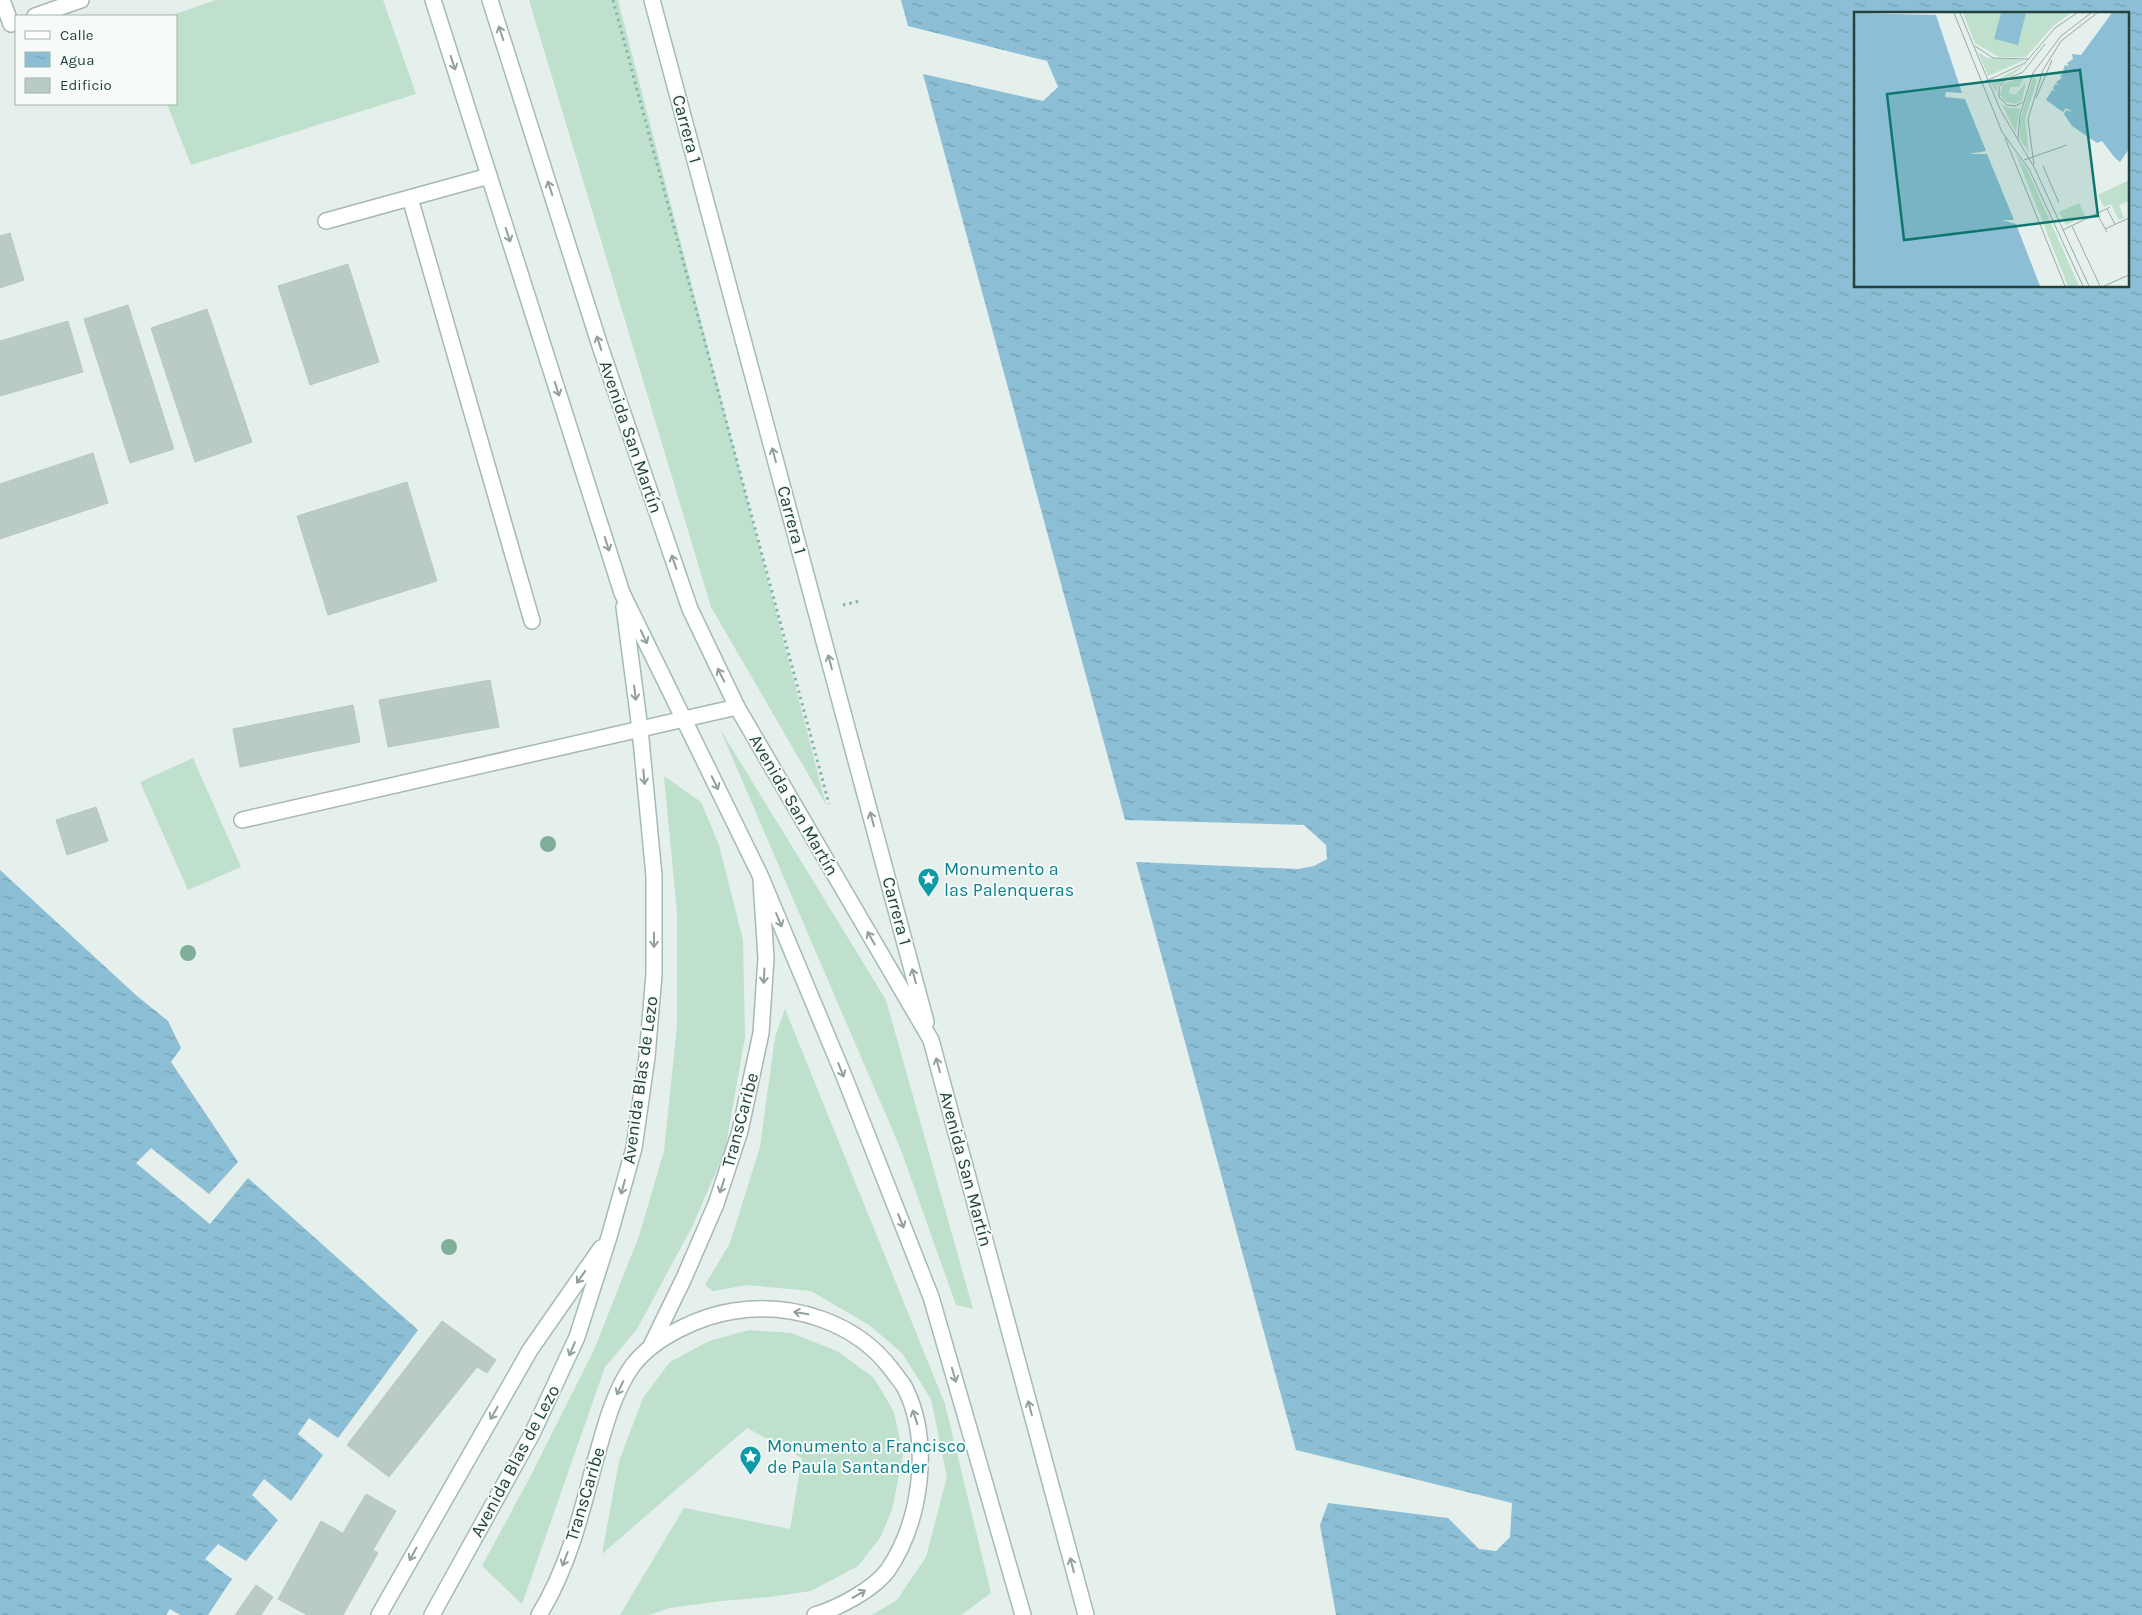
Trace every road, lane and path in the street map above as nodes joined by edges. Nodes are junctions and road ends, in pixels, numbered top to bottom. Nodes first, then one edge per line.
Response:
1 (2, 0) edge
2 (81, 0) edge
3 (433, 0) edge
4 (490, 0) edge
5 (613, 0) edge
6 (652, 0) edge
7 (38, 15) edge
8 (9, 25) edge
9 (489, 176) junction
10 (410, 198) junction
11 (326, 221) dead end
12 (622, 593) junction
13 (532, 622) dead end
14 (737, 707) junction
15 (684, 719) junction
16 (640, 729) junction
17 (830, 806) dead end
18 (242, 820) dead end
19 (760, 875) junction
20 (931, 1040) junction
21 (609, 1237) junction
22 (649, 1349) junction
23 (1082, 1614) edge
24 (378, 1615) edge
25 (432, 1615) edge
26 (539, 1615) edge
27 (815, 1615) edge
28 (1023, 1615) edge

1 - 8 main road
2 - 7 main road
3 -> 9 main road
14 -> 4 main road, Avenida San Martín
5 - 17 path
20 -> 6 main road, Carrera 1
9 - 10 main road
9 -> 12 main road
10 - 11 main road
10 - 13 main road
12 -> 15 main road
12 -> 16 main road, Avenida Blas de Lezo
14 - 15 main road
20 -> 14 main road, Avenida San Martín
15 - 16 main road
15 -> 19 main road
16 - 18 main road
16 -> 21 main road, Avenida Blas de Lezo
19 -> 22 main road, TransCaribe
19 -> 28 main road
23 -> 20 main road, Avenida San Martín
21 -> 24 main road
21 -> 25 main road, Avenida Blas de Lezo
22 -> 26 main road, TransCaribe
27 -> 22 main road, TransCaribe

